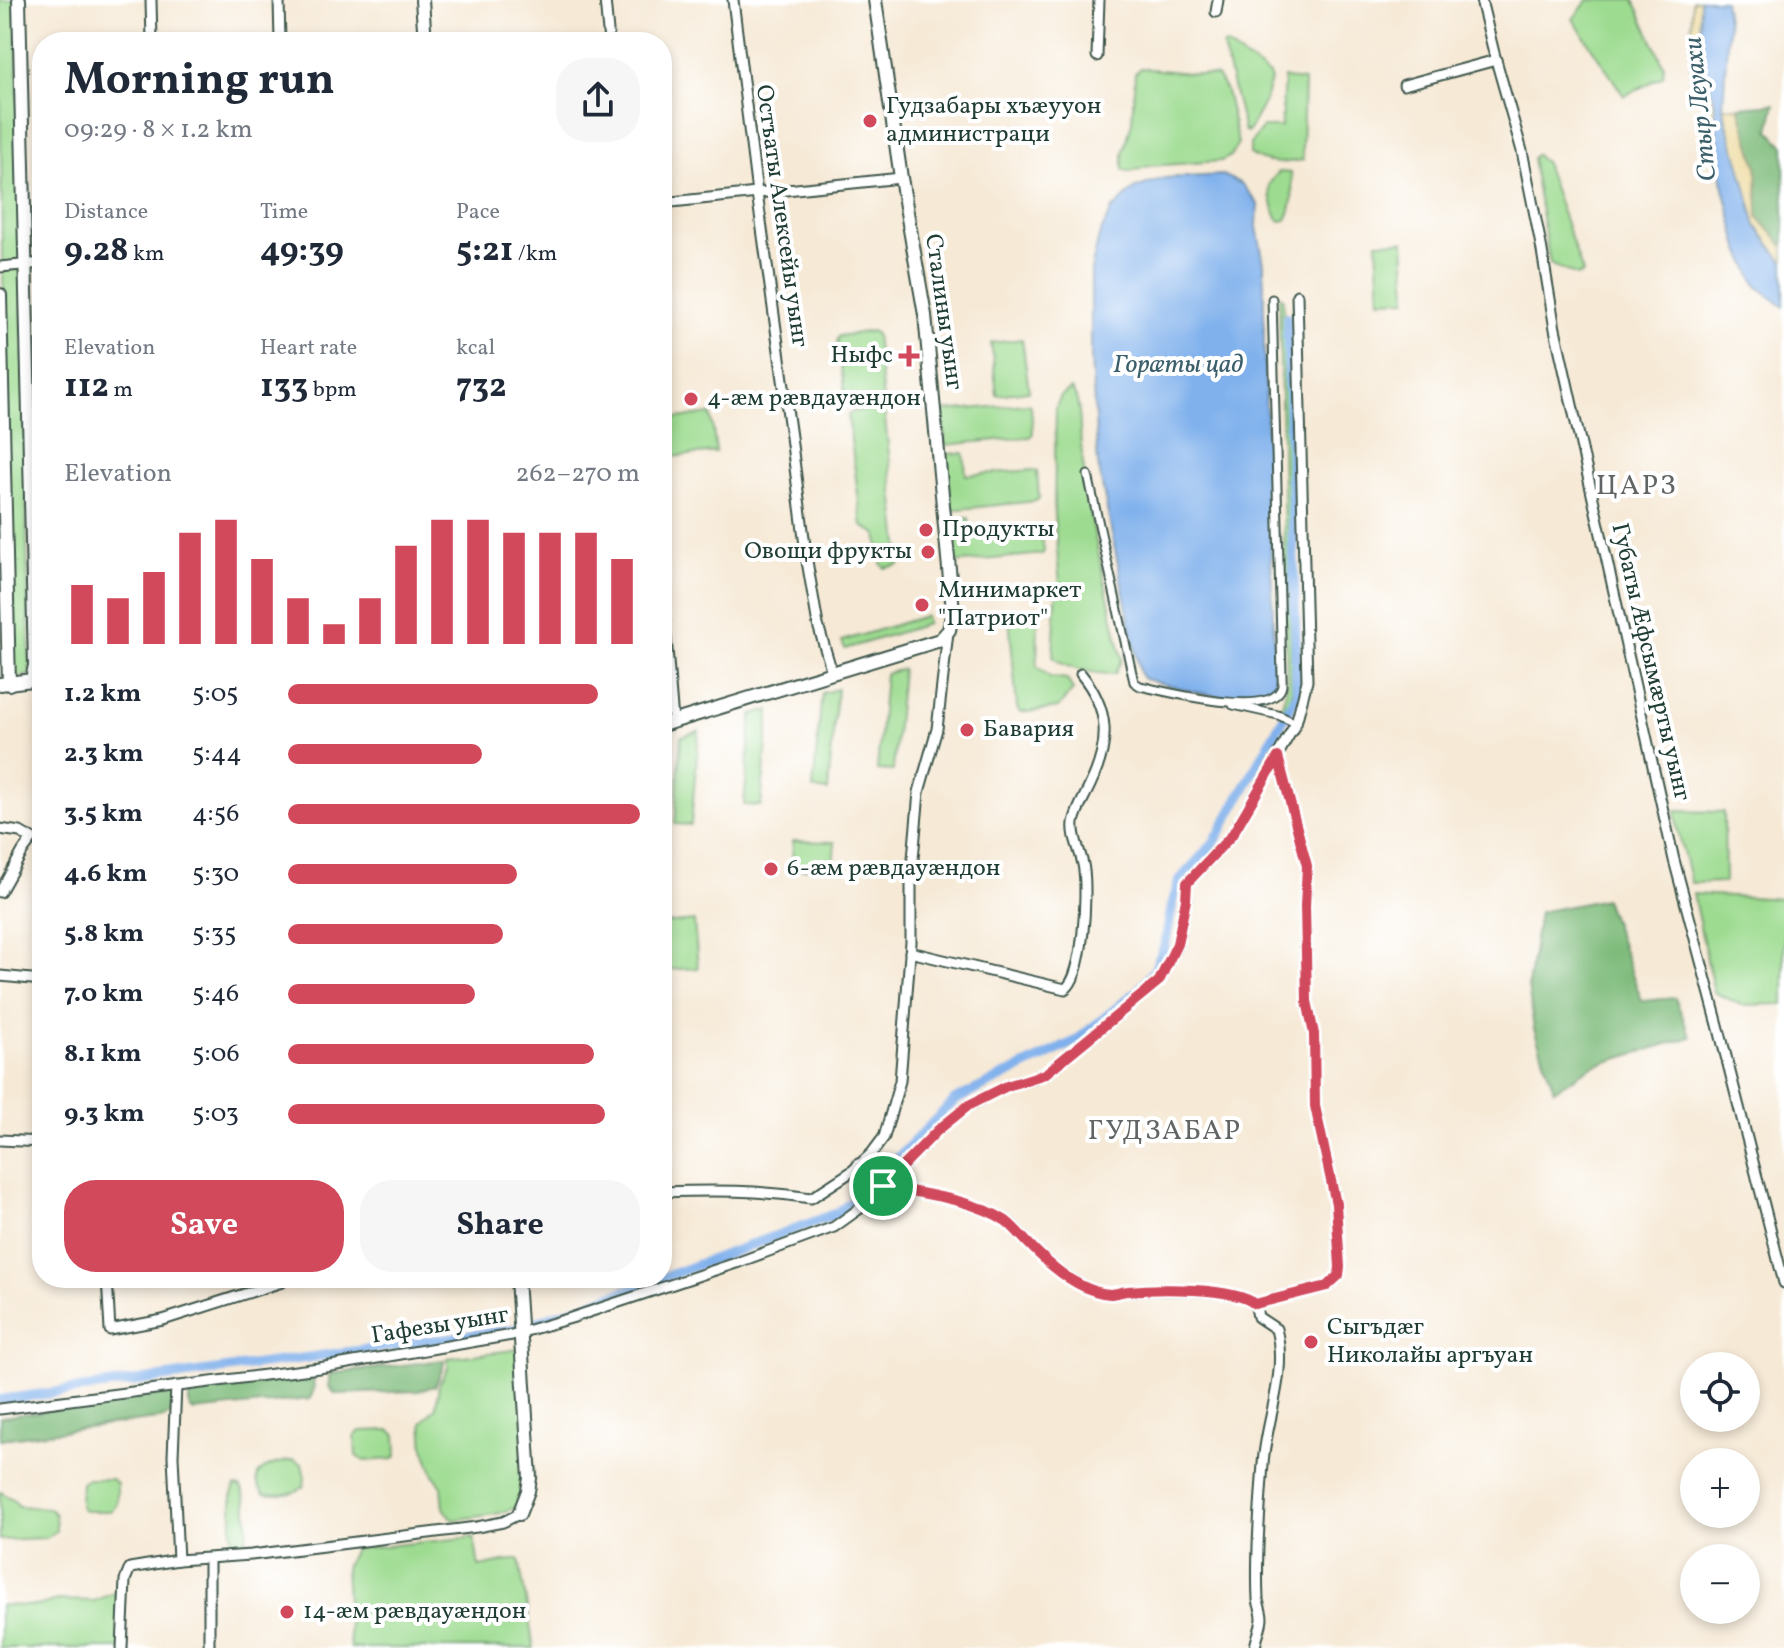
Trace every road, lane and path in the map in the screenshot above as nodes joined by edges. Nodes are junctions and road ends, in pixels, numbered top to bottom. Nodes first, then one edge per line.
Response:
1 (19, 0) edge
2 (151, 0) edge
3 (279, 0) edge
4 (422, 0) edge
5 (605, 0) edge
6 (733, 0) edge
7 (875, 0) edge
8 (1099, 0) edge
9 (1218, 0) edge
10 (1481, 0) edge
11 (1216, 12) dead end
12 (152, 32) edge
13 (280, 32) edge
14 (424, 32) edge
15 (608, 32) edge
16 (1097, 56) dead end
17 (1496, 60) junction
18 (1404, 85) dead end
19 (901, 178) junction
20 (757, 193) junction
21 (672, 202) edge
22 (32, 264) edge
23 (26, 265) junction
24 (0, 267) edge
25 (0, 295) edge
26 (1297, 295) dead end
27 (1272, 299) dead end
28 (1088, 475) dead end
29 (32, 532) edge
30 (949, 630) junction
31 (832, 672) junction
32 (1081, 674) dead end
33 (32, 680) edge
34 (4, 684) edge
35 (1222, 703) junction
36 (672, 721) edge
37 (1296, 723) junction
38 (1278, 757) junction
39 (0, 829) edge
40 (0, 892) edge
41 (910, 952) junction
42 (0, 976) edge
43 (32, 979) edge
44 (0, 1140) edge
45 (32, 1142) edge
46 (861, 1167) junction
47 (881, 1185) junction
48 (672, 1192) edge
49 (1784, 1283) edge
50 (672, 1284) edge
51 (108, 1288) edge
52 (263, 1288) edge
53 (518, 1288) edge
54 (661, 1288) edge
55 (1255, 1304) junction
56 (521, 1332) junction
57 (176, 1386) junction
58 (0, 1409) edge
59 (519, 1514) joint
60 (209, 1559) junction
61 (178, 1560) junction
62 (122, 1648) edge
63 (209, 1648) edge
64 (1255, 1648) edge

1 - 23 street
2 - 12 street
3 - 13 street
4 - 14 street
5 - 15 street
6 - 20 street, Остъаты Алексейы уынг
7 - 19 street, Сталины уынг
8 - 16 street
9 - 11 street
10 - 17 street, Губаты Æфсымæрты уынг
17 - 18 street
17 - 49 street, Губаты Æфсымæрты уынг
19 - 20 street
19 - 30 street, Сталины уынг
20 - 21 street
20 - 31 street, Остъаты Алексейы уынг
22 - 23 street
23 - 24 street
23 - 29 street
25 - 34 street
26 - 37 street
27 - 35 street
28 - 35 street
30 - 31 street
30 - 41 street
31 - 36 street
32 - 41 street
33 - 34 street
35 - 37 street
37 - 38 street
38 - 47 street
38 - 55 street
39 - 40 street
41 - 46 street
42 - 43 street
44 - 45 street
46 - 47 street
46 - 48 street
47 - 50 street
47 - 55 street
51 - 52 street
53 - 56 street
54 - 56 street
55 - 64 street
56 - 57 street, Гафезы уынг
56 - 59 street, Гафезы уынг
57 - 58 street, Гафезы уынг
57 - 61 street
59 - 60 street, Гафезы уынг
60 - 61 street, Гафезы уынг
60 - 63 street
61 - 62 street, Гафезы уынг

